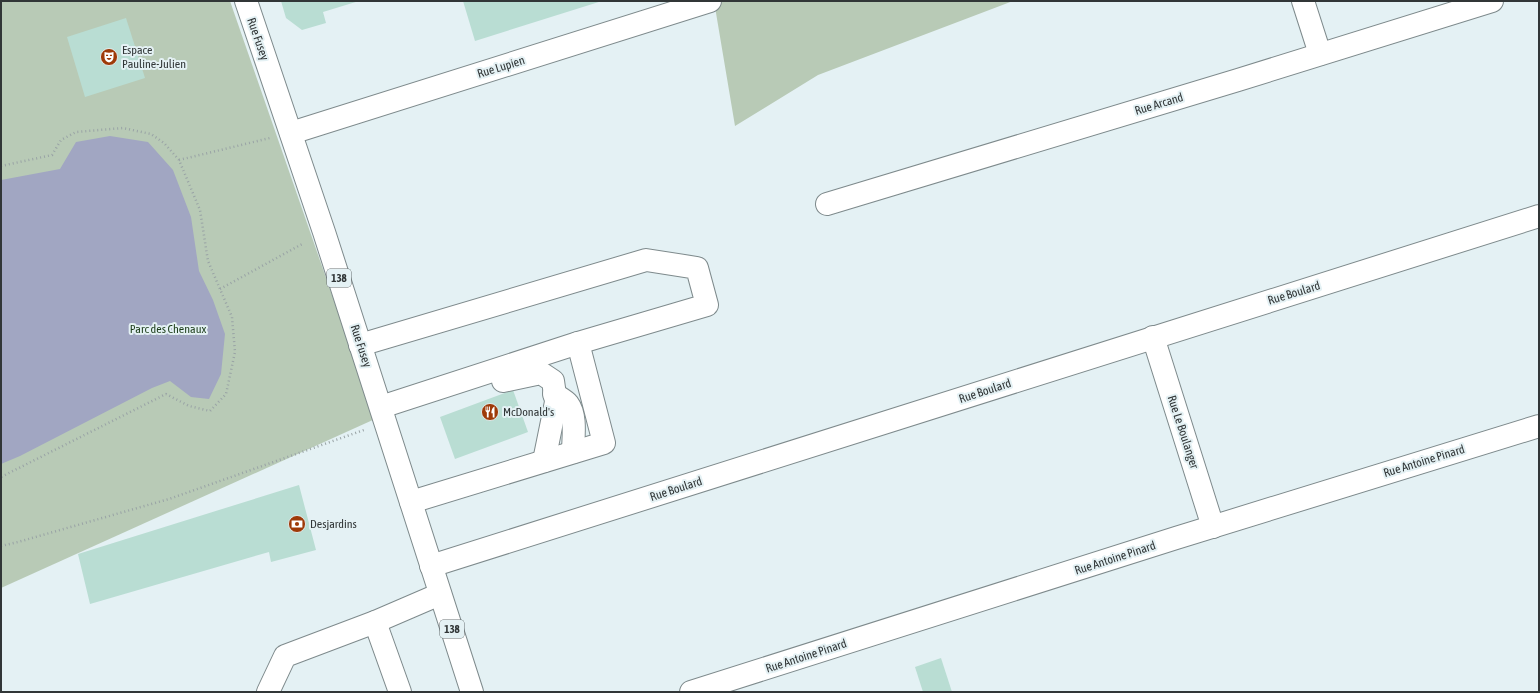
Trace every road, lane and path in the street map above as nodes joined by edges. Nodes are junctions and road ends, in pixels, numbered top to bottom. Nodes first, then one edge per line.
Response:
1 (246, 1) edge
2 (710, 1) edge
3 (1303, 1) edge
4 (1492, 1) edge
5 (1320, 54) junction
6 (292, 133) junction
7 (179, 160) junction
8 (1, 166) edge
9 (827, 204) dead end
10 (1539, 216) edge
11 (324, 232) junction
12 (220, 289) junction
13 (1153, 337) junction
14 (578, 343) junction
15 (360, 344) junction
16 (440, 388) junction
17 (554, 394) junction
18 (383, 415) junction
19 (1539, 426) edge
20 (573, 452) junction
21 (544, 461) junction
22 (1, 477) edge
23 (411, 502) junction
24 (1213, 527) junction
25 (1, 546) edge
26 (431, 566) junction
27 (440, 594) junction
28 (375, 622) junction
29 (699, 691) edge
30 (268, 692) edge
31 (400, 692) edge
32 (472, 692) edge

1 - 6 street, Rue Fusey / 138
2 - 6 street, Rue Lupien
3 - 5 street
4 - 5 street, Rue Arcand
5 - 9 street, Rue Arcand
6 - 7 path
6 - 11 street, Rue Fusey / 138
7 - 8 path
7 - 12 path
10 - 13 street, Rue Boulard
11 - 12 path
11 - 15 street, Rue Fusey / 138
12 - 22 path
13 - 24 street, Rue Le Boulanger
13 - 26 street, Rue Boulard
14 - 15 street
14 - 16 street
14 - 20 street
15 - 18 street, Rue Fusey / 138
16 - 17 street
16 - 18 street
17 - 20 street
17 - 21 street
18 - 23 street, Rue Fusey / 138
18 - 25 path
19 - 24 street, Rue Antoine Pinard
20 - 21 street
21 - 23 street
23 - 26 street, Rue Fusey / 138
24 - 29 street, Rue Antoine Pinard
26 - 27 street, Rue Fusey / 138
27 - 28 street
27 - 32 street, Rue Fusey / 138
28 - 30 street
28 - 31 street

